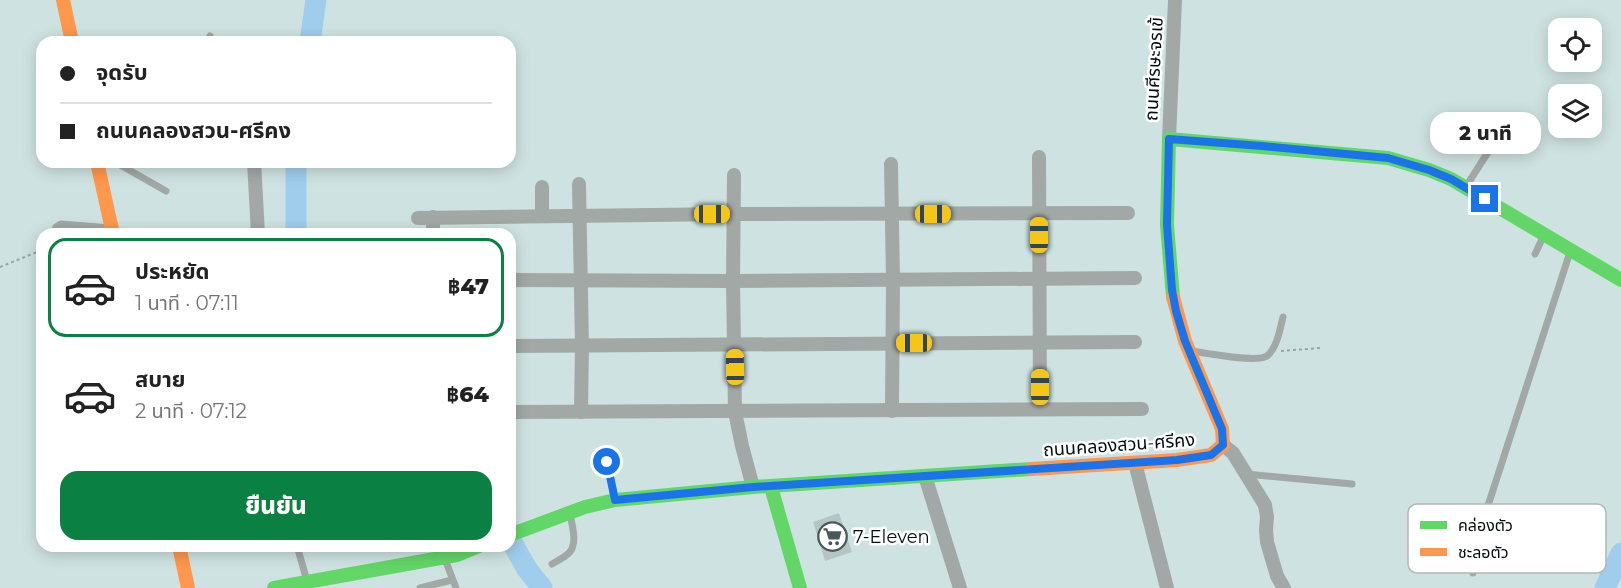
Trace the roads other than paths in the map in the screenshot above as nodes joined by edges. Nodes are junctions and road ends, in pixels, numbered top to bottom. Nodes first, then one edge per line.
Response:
1 (63, 0) edge
2 (1175, 0) edge
3 (72, 36) edge
4 (1508, 121) dead end
5 (1169, 139) junction
6 (1039, 157) dead end
7 (891, 164) dead end
8 (98, 168) edge
9 (126, 168) edge
10 (254, 168) edge
11 (734, 175) dead end
12 (579, 184) dead end
13 (542, 187) dead end
14 (1465, 188) junction
15 (166, 191) dead end
16 (1128, 213) dead end
17 (734, 214) junction
18 (891, 214) junction
19 (1039, 214) junction
20 (542, 216) junction
21 (580, 216) junction
22 (434, 217) junction
23 (418, 218) dead end
24 (56, 228) edge
25 (90, 228) edge
26 (111, 228) edge
27 (258, 228) edge
28 (434, 228) edge
29 (1545, 234) junction
30 (1571, 249) junction
31 (1535, 254) dead end
32 (1136, 278) dead end
33 (1039, 279) junction
34 (516, 280) edge
35 (581, 280) junction
36 (893, 280) junction
37 (1621, 280) edge
38 (733, 281) junction
39 (1283, 317) dead end
40 (1040, 342) junction
41 (1136, 342) dead end
42 (893, 344) junction
43 (734, 345) junction
44 (516, 346) edge
45 (582, 346) junction
46 (1189, 350) junction
47 (1040, 409) junction
48 (1142, 409) dead end
49 (892, 411) junction
50 (516, 412) edge
51 (581, 412) junction
52 (735, 412) junction
53 (1223, 445) junction
54 (607, 462) dead end
55 (1134, 463) junction
56 (1246, 474) junction
57 (925, 476) junction
58 (1352, 484) dead end
59 (753, 487) junction
60 (771, 487) junction
61 (615, 500) junction
62 (1489, 504) edge
63 (570, 513) junction
64 (516, 533) edge
65 (180, 552) edge
66 (299, 552) edge
67 (464, 552) edge
68 (444, 557) junction
69 (552, 564) dead end
70 (452, 580) junction
71 (307, 582) junction
72 (188, 588) edge
73 (274, 588) edge
74 (420, 588) edge
75 (456, 588) edge
76 (800, 588) edge
77 (960, 588) edge
78 (1167, 588) edge
79 (1284, 588) edge

1 - 3 street
2 - 5 street, ถนนศีรษะจรเข้
4 - 14 lane
5 - 14 street
5 - 46 street, ถนนคลองสวน-ศรีคง
6 - 19 street
7 - 18 street
8 - 26 street
9 - 15 lane
10 - 27 street
11 - 17 street
12 - 21 street
13 - 20 street
14 - 29 street
16 - 19 street
17 - 18 street
17 - 21 street
17 - 38 street
18 - 19 street
18 - 36 street
19 - 33 street
20 - 21 street
20 - 22 street
21 - 35 street
22 - 23 street
22 - 28 street
24 - 25 lane
29 - 30 street
29 - 31 lane
30 - 37 street
30 - 62 lane
32 - 33 street
33 - 36 street
33 - 40 street
34 - 35 street
35 - 38 street
35 - 45 street
36 - 38 street
36 - 42 street
38 - 43 street
39 - 46 lane
40 - 41 street
40 - 42 street
40 - 47 street
42 - 43 street
42 - 49 street
43 - 45 street
43 - 52 street
44 - 45 street
45 - 51 street
46 - 53 street, ถนนคลองสวน-ศรีคง
47 - 48 street
47 - 49 street
49 - 52 street
50 - 51 street
51 - 52 street
52 - 59 street
53 - 55 street, ถนนคลองสวน-ศรีคง
53 - 56 street
54 - 61 lane
55 - 57 street, ถนนคลองสวน-ศรีคง
55 - 78 street
56 - 58 lane
56 - 79 street
57 - 60 street, ถนนคลองสวน-ศรีคง
57 - 77 street
59 - 60 street, ถนนคลองสวน-ศรีคง
59 - 61 street, ถนนคลองสวน-ศรีคง
60 - 76 street
61 - 63 street, ถนนคลองสวน-ศรีคง
63 - 64 street, ถนนคลองสวน-ศรีคง
63 - 69 lane
65 - 72 street
66 - 71 lane
67 - 68 street
68 - 70 lane
68 - 71 street
70 - 74 lane
70 - 75 lane
71 - 73 street

